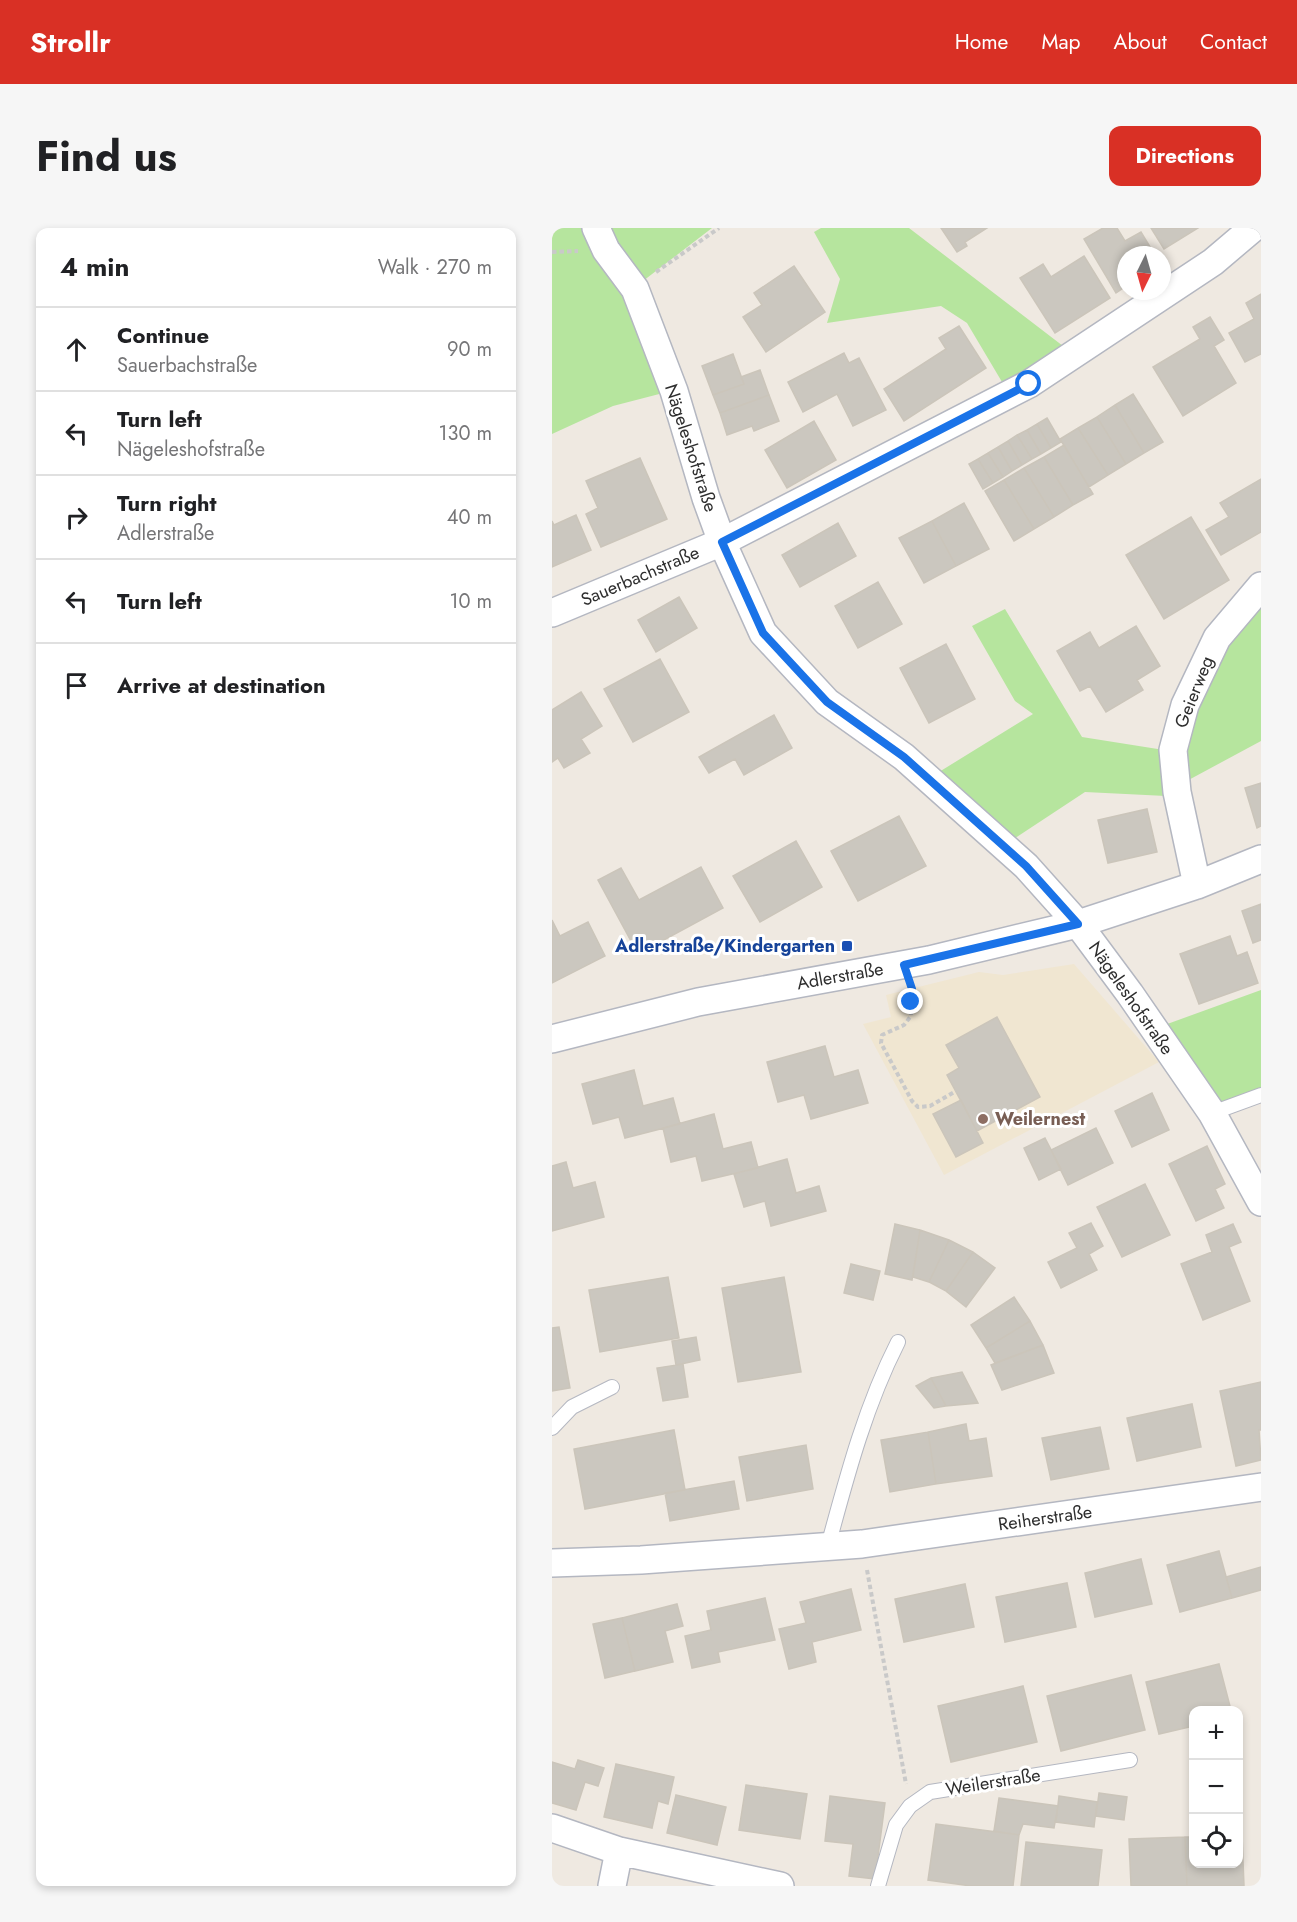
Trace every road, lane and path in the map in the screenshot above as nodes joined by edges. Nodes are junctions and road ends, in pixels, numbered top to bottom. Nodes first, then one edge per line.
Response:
1 (719, 228) edge
2 (1253, 228) edge
3 (600, 237) edge
4 (635, 289) junction
5 (722, 542) junction
6 (1261, 586) edge
7 (552, 613) edge
8 (1261, 859) edge
9 (1197, 885) junction
10 (1078, 924) junction
11 (904, 965) junction
12 (552, 1039) edge
13 (956, 1091) dead end
14 (1261, 1095) edge
15 (1212, 1113) junction
16 (1261, 1202) edge
17 (898, 1342) dead end
18 (612, 1387) dead end
19 (552, 1428) edge
20 (1261, 1487) edge
21 (862, 1544) junction
22 (828, 1546) junction
23 (552, 1563) edge
24 (1130, 1760) dead end
25 (910, 1806) junction
26 (552, 1827) edge
27 (619, 1851) junction
28 (612, 1886) edge
29 (780, 1886) edge
30 (878, 1886) edge

1 - 4 path
2 - 5 street, Sauerbachstraße
3 - 4 street, Nägeleshofstraße
4 - 5 street, Nägeleshofstraße
5 - 7 street, Sauerbachstraße
5 - 10 street, Nägeleshofstraße
6 - 9 street, Geierweg
8 - 9 street, Adlerstraße
9 - 10 street, Adlerstraße
10 - 11 street, Adlerstraße
10 - 15 street, Nägeleshofstraße
11 - 12 street, Adlerstraße
11 - 13 path
14 - 15 lane
15 - 16 street, Nägeleshofstraße
17 - 22 lane
18 - 19 lane
20 - 21 street, Reiherstraße
21 - 22 street, Reiherstraße
21 - 25 path
22 - 23 street, Reiherstraße
24 - 25 lane, Weilerstraße
25 - 30 lane, Weilerstraße
26 - 27 street
27 - 28 street
27 - 29 street

